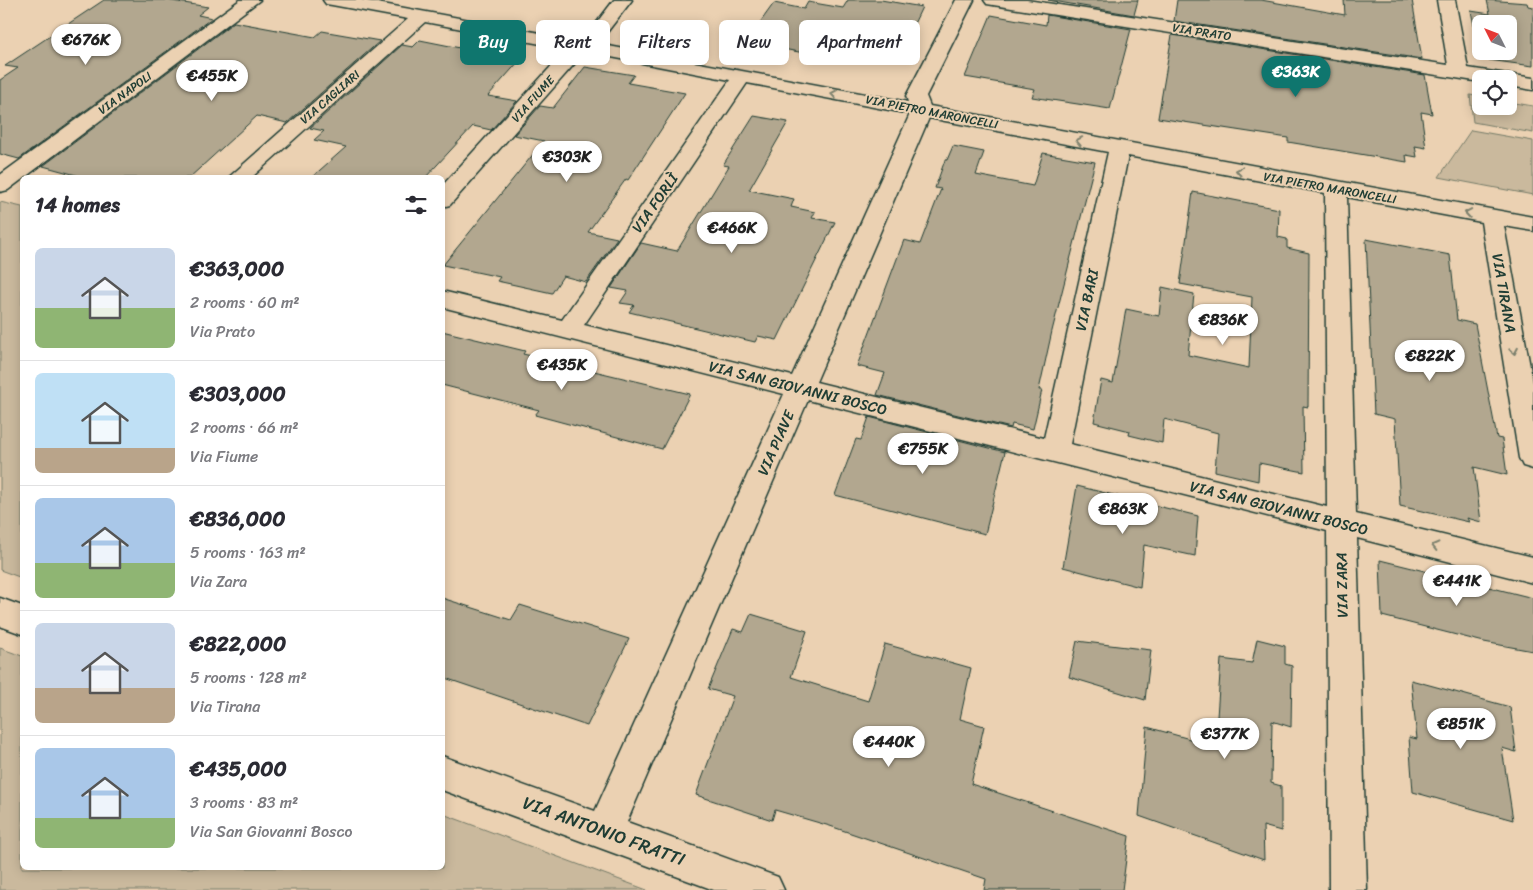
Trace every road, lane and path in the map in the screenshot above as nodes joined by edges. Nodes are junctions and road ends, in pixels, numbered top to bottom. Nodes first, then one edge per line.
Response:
1 (251, 0) edge
2 (332, 0) edge
3 (623, 0) edge
4 (965, 0) edge
5 (993, 0) edge
6 (1446, 0) edge
7 (422, 16) junction
8 (608, 20) edge
9 (536, 38) edge
10 (610, 52) edge
11 (563, 65) edge
12 (1459, 72) junction
13 (1472, 74) edge
14 (742, 77) junction
15 (1517, 81) edge
16 (1533, 84) edge
17 (921, 110) junction
18 (1118, 149) junction
19 (241, 175) edge
20 (0, 185) edge
21 (1336, 189) junction
22 (0, 190) edge
23 (20, 195) edge
24 (445, 197) edge
25 (1491, 217) junction
26 (1533, 224) edge
27 (445, 300) edge
28 (568, 330) junction
29 (800, 388) junction
30 (1055, 452) junction
31 (1533, 458) edge
32 (1341, 523) junction
33 (1533, 570) edge
34 (0, 612) edge
35 (20, 619) edge
36 (445, 774) edge
37 (604, 832) junction
38 (765, 890) edge
39 (1348, 890) edge

1 - 20 street, VIA NAPOLI
2 - 7 street, VIA PIETRO MARONCELLI
3 - 8 street, VIA FIUME
4 - 17 street, VIA PIAVE
5 - 12 street, VIA PRATO
6 - 12 street
7 - 9 street, VIA PIETRO MARONCELLI
7 - 19 street, VIA CAGLIARI
10 - 14 street, VIA PIETRO MARONCELLI
11 - 24 street, VIA FIUME
12 - 13 street, VIA PRATO
17 -> 14 street, VIA PIETRO MARONCELLI
14 - 28 street, VIA FORLÌ
15 - 16 street
18 -> 17 street, VIA PIETRO MARONCELLI
17 - 29 street, VIA PIAVE
21 -> 18 street, VIA PIETRO MARONCELLI
18 - 30 street, VIA BARI
25 -> 21 street, VIA PIETRO MARONCELLI
21 - 32 street, VIA ZARA
22 - 23 street
25 - 26 street, VIA PIETRO MARONCELLI
25 -> 31 street, VIA TIRANA
27 - 28 street, VIA SAN GIOVANNI BOSCO
28 - 29 street, VIA SAN GIOVANNI BOSCO
29 - 30 street, VIA SAN GIOVANNI BOSCO
29 - 37 street, VIA PIAVE
30 - 32 street, VIA SAN GIOVANNI BOSCO
33 -> 32 street, VIA SAN GIOVANNI BOSCO
32 - 39 street, VIA ZARA
34 - 35 street
36 - 37 street, VIA ANTONIO FRATTI
37 - 38 street, VIA ANTONIO FRATTI

